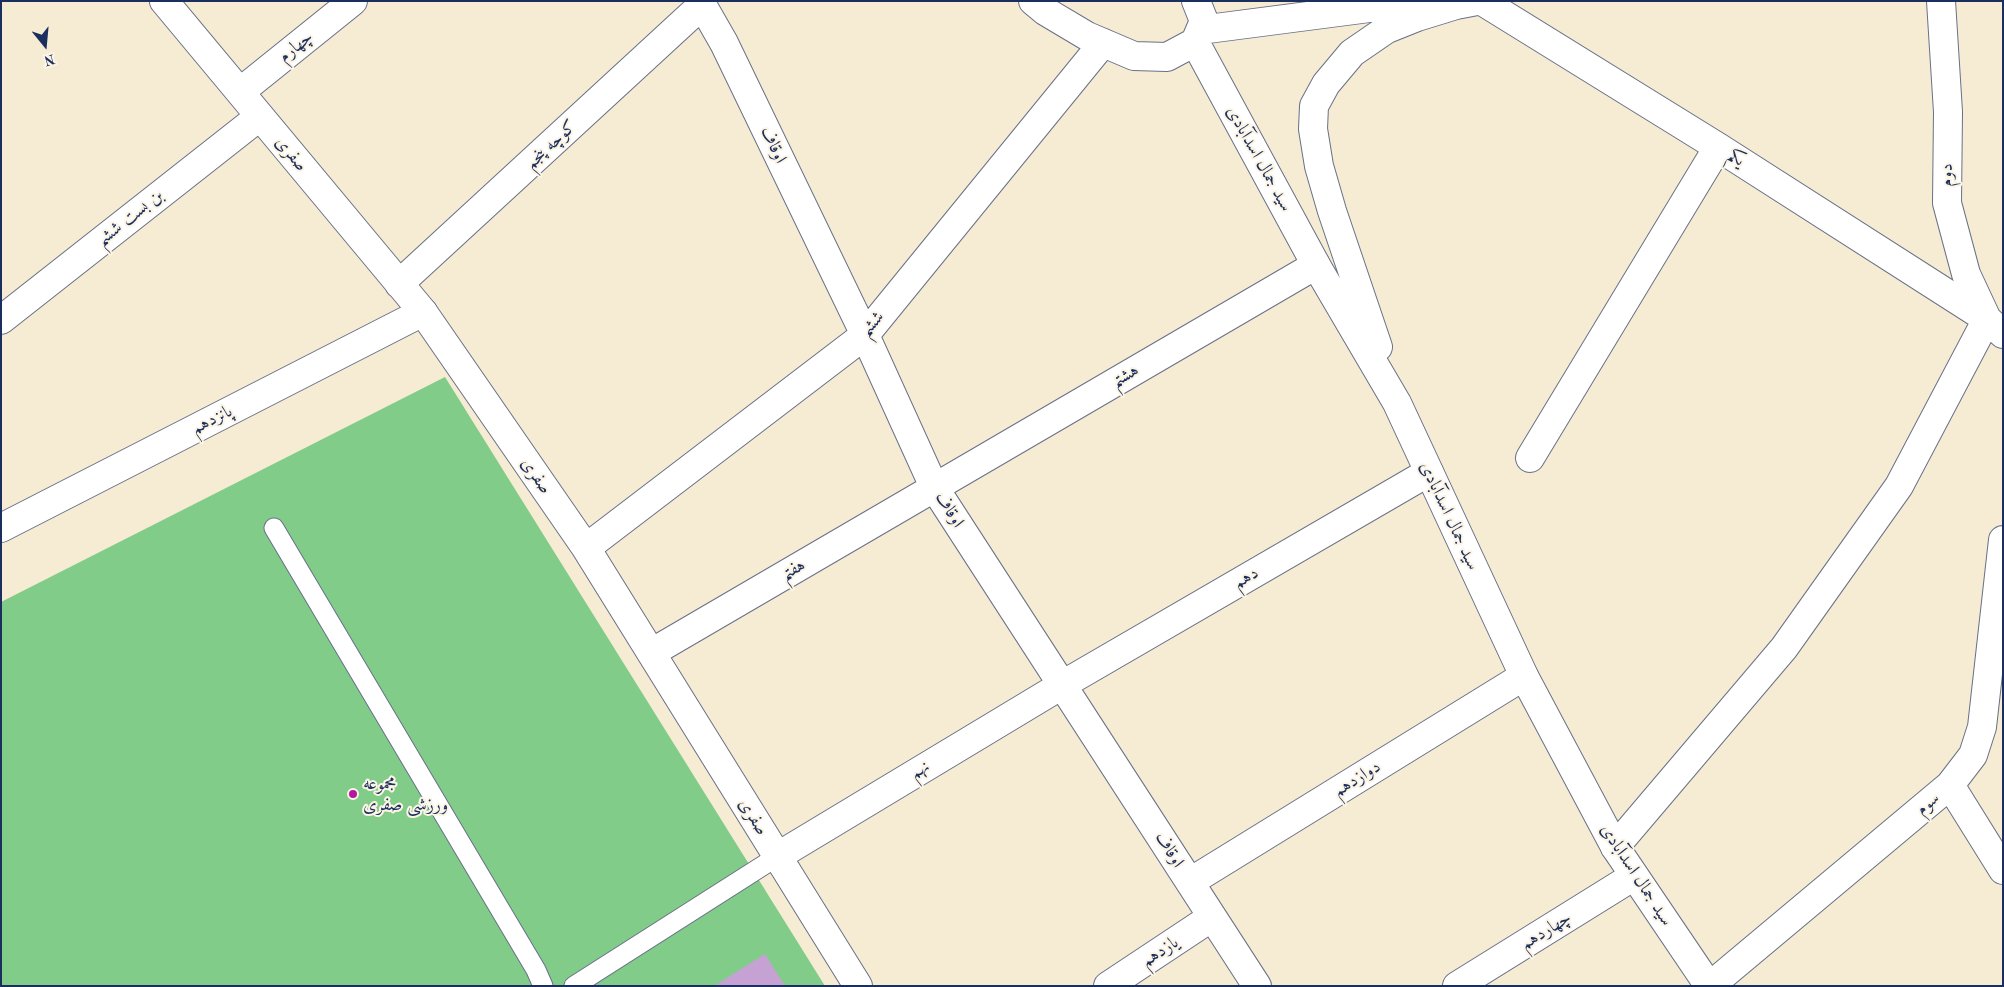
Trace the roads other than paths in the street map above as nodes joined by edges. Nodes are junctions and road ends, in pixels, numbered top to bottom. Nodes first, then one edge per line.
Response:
1 (164, 1) edge
2 (353, 1) edge
3 (1033, 1) edge
4 (1196, 1) edge
5 (1423, 1) edge
6 (1478, 1) edge
7 (1482, 1) edge
8 (1941, 1) edge
9 (701, 3) edge
10 (1197, 36) junction
11 (1103, 43) junction
12 (240, 92) junction
13 (259, 117) junction
14 (1718, 146) junction
15 (1316, 265) junction
16 (399, 284) junction
17 (423, 312) junction
18 (1, 320) edge
19 (1995, 327) edge
20 (865, 335) junction
21 (1397, 403) junction
22 (1530, 458) dead end
23 (1429, 472) junction
24 (934, 487) junction
25 (1, 528) edge
26 (274, 528) dead end
27 (2003, 540) edge
28 (586, 548) junction
29 (651, 654) junction
30 (1524, 676) junction
31 (1062, 685) junction
32 (1992, 725) edge
33 (1950, 785) junction
34 (1615, 847) junction
35 (778, 856) junction
36 (2003, 870) edge
37 (1634, 876) junction
38 (1190, 882) junction
39 (1212, 917) junction
40 (543, 986) edge
41 (574, 986) edge
42 (858, 986) edge
43 (1108, 986) edge
44 (1257, 986) edge
45 (1457, 986) edge
46 (1709, 986) edge

1 - 12 street, صفری
2 - 12 street, چهارم
3 - 11 street
4 - 10 street
5 - 10 street
6 - 21 street
7 - 14 street, یکم
8 - 19 street, دوم
9 - 16 street, کوچه پنجم
9 - 20 street, اوقاف
10 - 11 street
10 - 15 street, سید جمال اسدآبادی
11 - 20 street, ششم
12 - 13 street, صفری
13 - 16 street, صفری
13 - 18 street, بن بست ششم
14 - 19 street, یکم
14 - 22 street
15 - 21 street, سید جمال اسدآبادی
15 - 24 street, هشتم
16 - 17 street, صفری
17 - 25 street, پانزدهم
17 - 28 street, صفری
19 - 34 street
20 - 24 street, اوقاف
20 - 28 street, ششم
21 - 23 street, سید جمال اسدآبادی
23 - 30 street, سید جمال اسدآبادی
23 - 31 street, دهم
24 - 29 street, هفتم
24 - 31 street, اوقاف
26 - 40 lane
27 - 32 street, سوم
28 - 29 street, صفری
29 - 35 street, صفری
30 - 34 street, سید جمال اسدآبادی
30 - 38 street, دوازدهم
31 - 35 street, نهم
31 - 38 street, اوقاف
32 - 33 street, سوم
33 - 36 street
33 - 46 street, سوم
34 - 37 street, سید جمال اسدآبادی
35 - 41 lane
35 - 42 street, صفری
37 - 45 street, چهاردهم
37 - 46 street, سید جمال اسدآبادی
38 - 39 street, اوقاف
39 - 43 street, یازدهم
39 - 44 street, اوقاف

